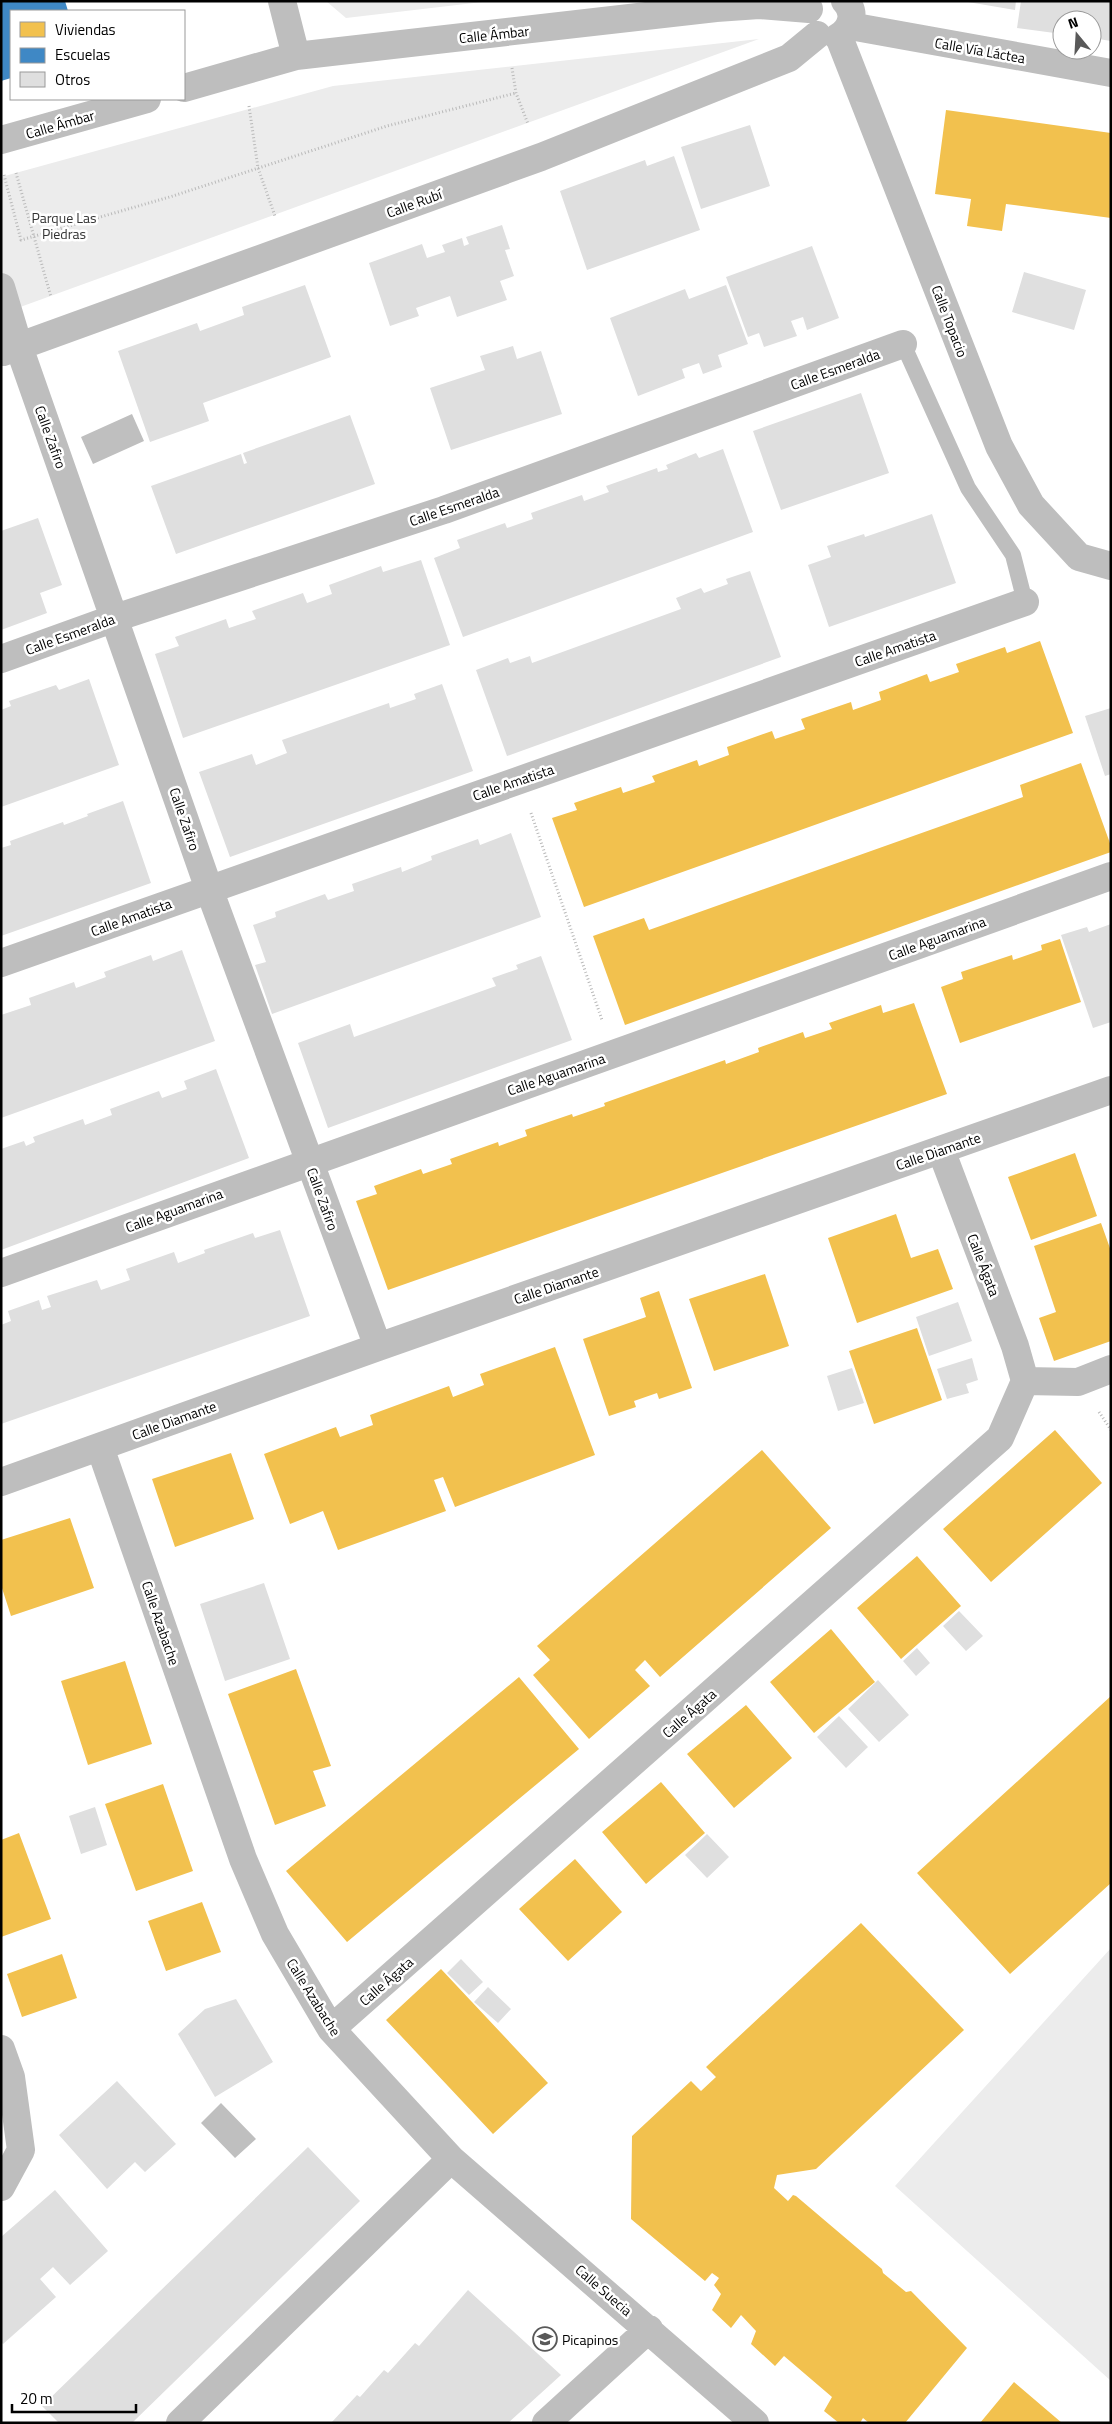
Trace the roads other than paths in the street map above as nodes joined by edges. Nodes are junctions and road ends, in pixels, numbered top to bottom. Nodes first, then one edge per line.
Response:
1 (282, 1) edge
2 (812, 5) edge
3 (838, 25) edge
4 (296, 56) junction
5 (1111, 73) edge
6 (185, 88) edge
7 (144, 100) edge
8 (4, 140) edge
9 (1, 287) edge
10 (903, 344) joint
11 (10, 350) edge
12 (1111, 566) edge
13 (1026, 602) joint
14 (115, 618) junction
15 (1, 659) edge
16 (1111, 876) edge
17 (209, 889) junction
18 (1, 963) edge
19 (1111, 1090) edge
20 (941, 1150) junction
21 (309, 1161) junction
22 (1, 1274) edge
23 (378, 1347) junction
24 (1111, 1369) edge
25 (1025, 1381) junction
26 (100, 1447) junction
27 (1, 1482) edge
28 (331, 2029) junction
29 (1, 2049) edge
30 (451, 2159) junction
31 (1, 2187) edge
32 (649, 2329) junction
33 (180, 2423) edge
34 (546, 2423) edge
35 (755, 2423) edge

1 - 4 street
2 - 3 street, Calle Topacio
2 - 4 street, Calle Ámbar
3 - 5 street, Calle Vía Láctea
3 - 11 street, Calle Rubí
3 - 12 street, Calle Topacio
4 - 6 street, Calle Ámbar
7 - 8 street, Calle Ámbar
9 - 11 street, Calle Zafiro
10 - 13 lane
10 - 14 street, Calle Esmeralda
11 - 14 street, Calle Zafiro
13 - 17 street, Calle Amatista
14 - 15 street, Calle Esmeralda
14 - 17 street, Calle Zafiro
16 - 21 street, Calle Aguamarina
17 - 18 street, Calle Amatista
17 - 21 street, Calle Zafiro
19 - 20 street, Calle Diamante
20 - 23 street, Calle Diamante
20 - 25 street, Calle Ágata
21 - 22 street, Calle Aguamarina
21 - 23 street, Calle Zafiro
23 - 26 street, Calle Diamante
24 - 25 street
25 - 28 street, Calle Ágata
26 - 27 street, Calle Diamante
26 - 28 street, Calle Azabache
28 - 30 street, Calle Azabache
29 - 31 street
30 - 32 street, Calle Suecia
30 - 33 street
32 - 34 street
32 - 35 street, Calle Suecia

